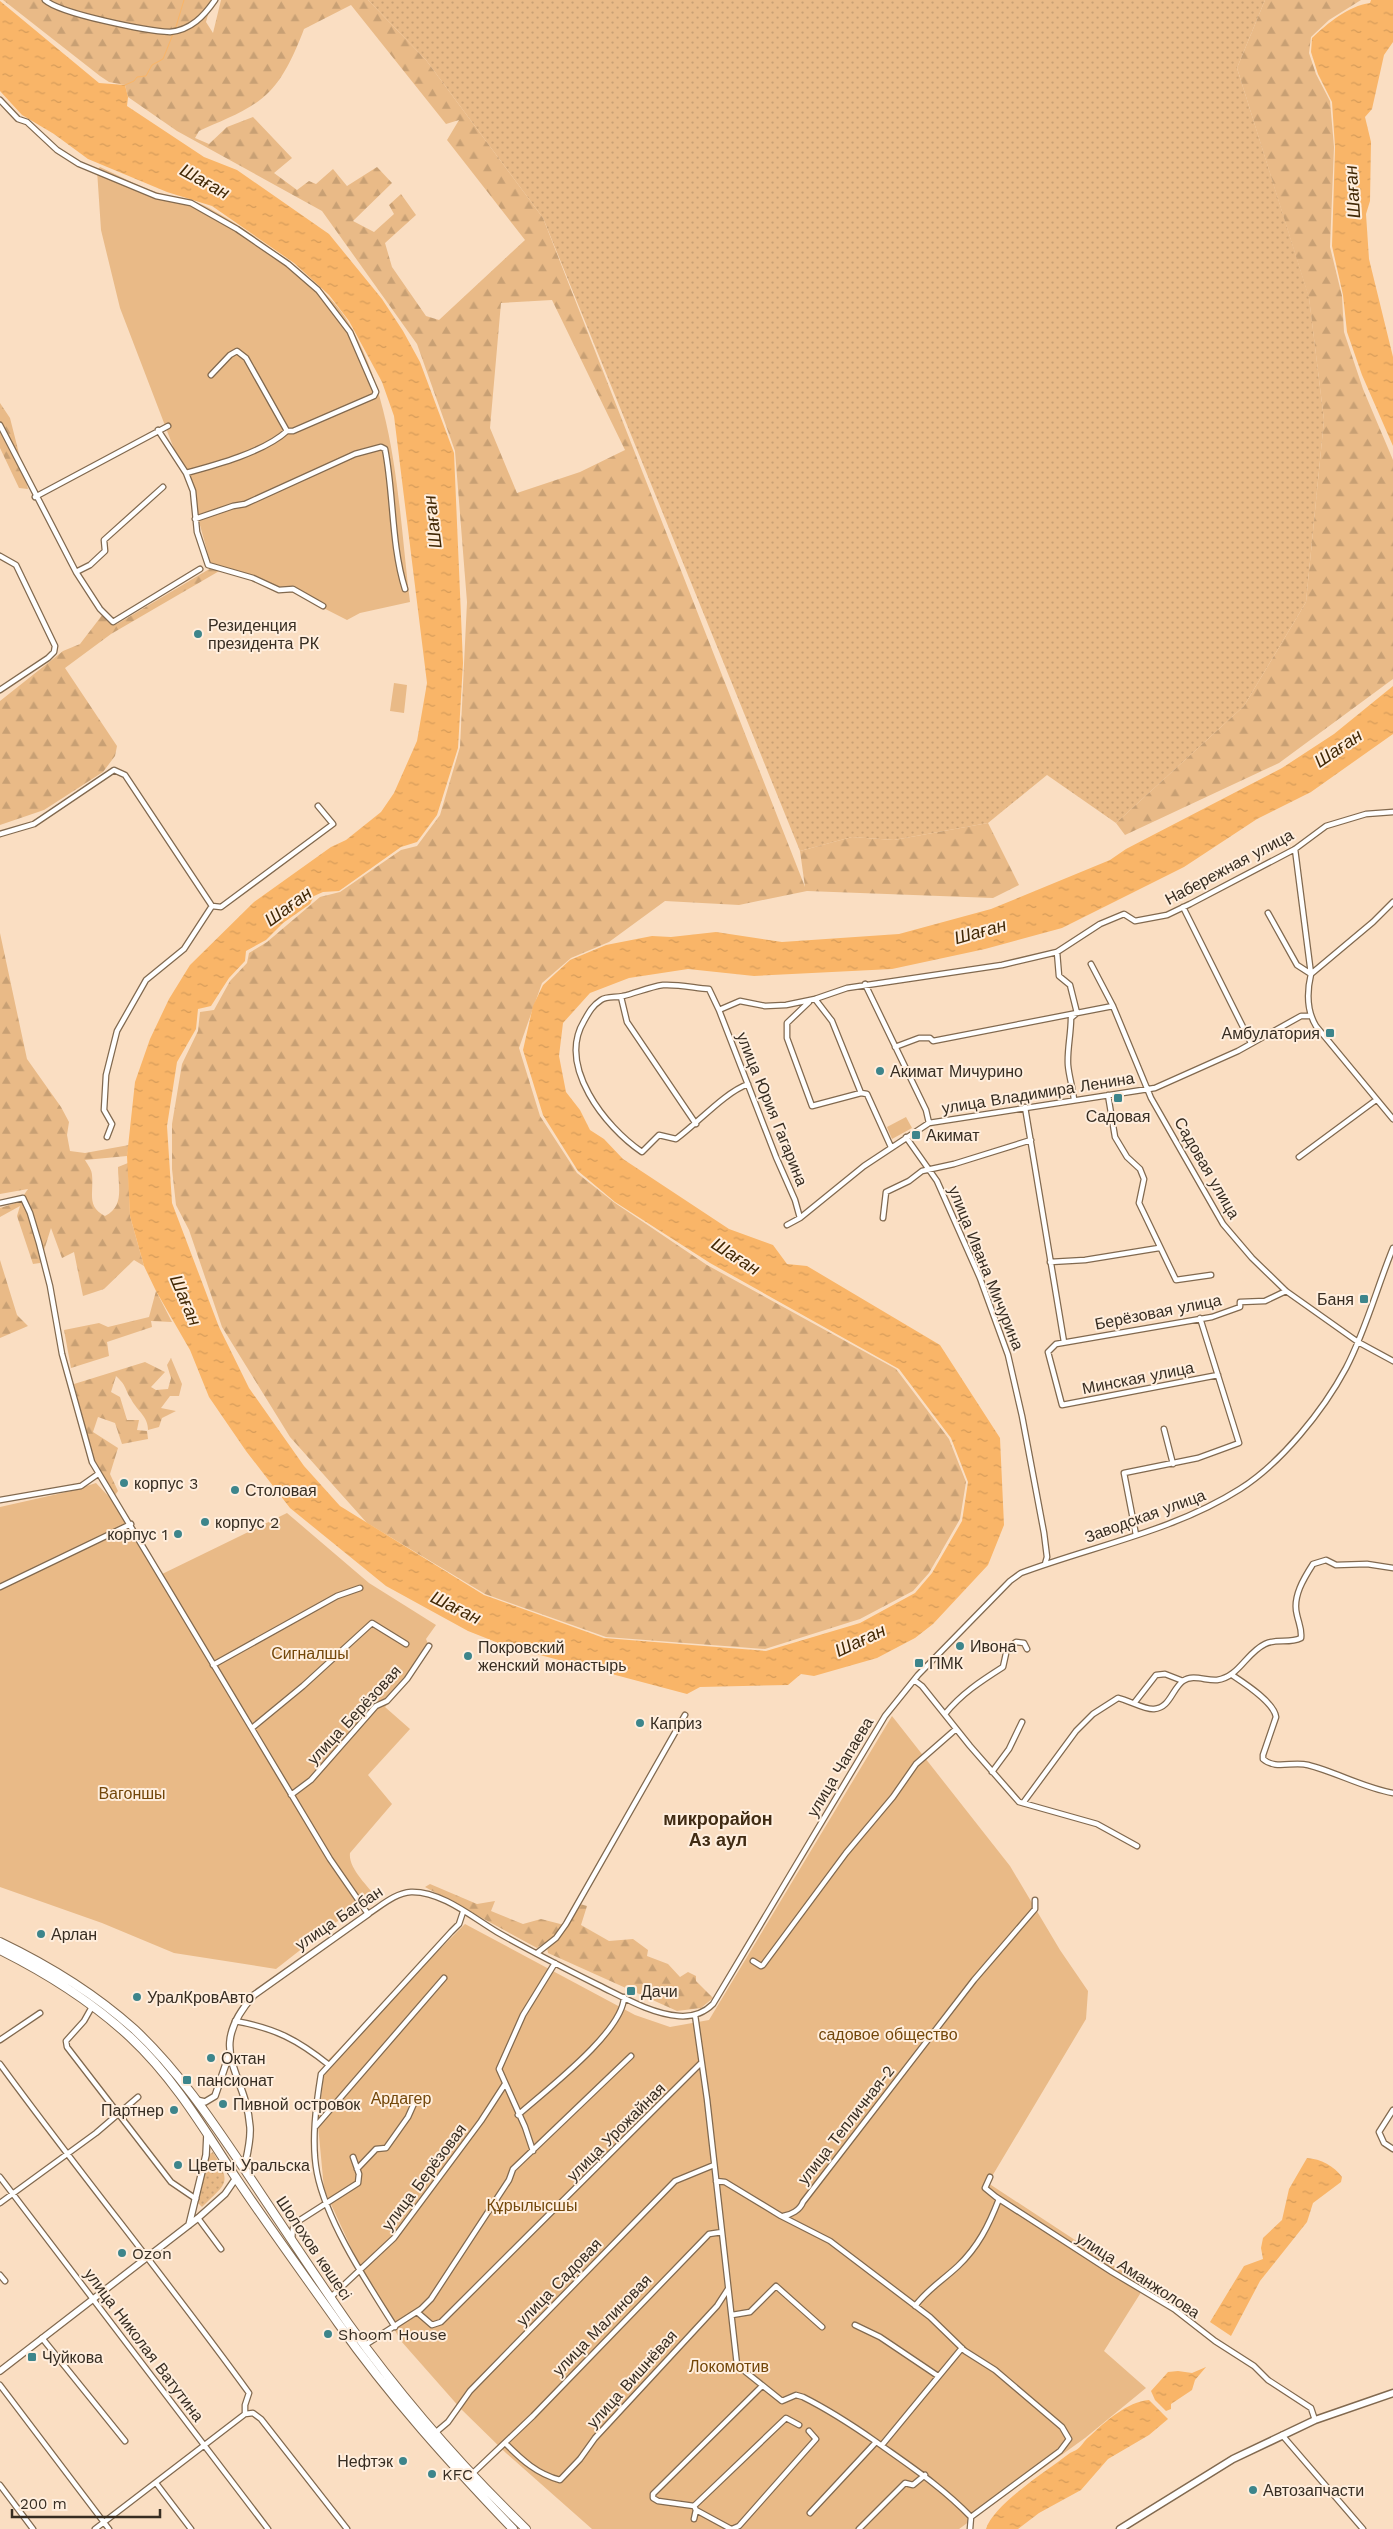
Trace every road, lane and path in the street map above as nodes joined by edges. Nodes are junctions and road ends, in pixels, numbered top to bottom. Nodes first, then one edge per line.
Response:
1 (45, 0) edge
2 (215, 0) edge
3 (0, 100) edge
4 (211, 375) dead end
5 (0, 425) edge
6 (168, 426) dead end
7 (158, 430) junction
8 (286, 431) junction
9 (186, 473) junction
10 (162, 487) dead end
11 (35, 497) junction
12 (195, 519) junction
13 (0, 556) edge
14 (200, 569) dead end
15 (76, 572) junction
16 (405, 589) dead end
17 (323, 606) dead end
18 (0, 690) edge
19 (318, 806) dead end
20 (1393, 812) edge
21 (0, 834) edge
22 (1295, 849) junction
23 (1393, 902) edge
24 (212, 906) junction
25 (1183, 907) junction
26 (1268, 913) dead end
27 (1056, 952) junction
28 (1091, 964) dead end
29 (1311, 974) junction
30 (865, 984) junction
31 (621, 997) junction
32 (815, 999) junction
33 (810, 1000) junction
34 (1113, 1006) junction
35 (718, 1010) junction
36 (1077, 1013) junction
37 (1310, 1016) junction
38 (1251, 1043) junction
39 (895, 1047) junction
40 (748, 1084) junction
41 (1147, 1090) junction
42 (861, 1093) junction
43 (1108, 1095) junction
44 (1074, 1100) junction
45 (1376, 1100) junction
46 (1025, 1107) junction
47 (1393, 1119) edge
48 (929, 1123) junction
49 (696, 1124) junction
50 (106, 1137) dead end
51 (906, 1137) junction
52 (1030, 1140) junction
53 (891, 1147) junction
54 (1299, 1157) dead end
55 (930, 1170) junction
56 (0, 1203) edge
57 (800, 1218) junction
58 (883, 1218) dead end
59 (787, 1225) dead end
60 (1159, 1248) junction
61 (1393, 1248) edge
62 (1050, 1262) junction
63 (1211, 1275) dead end
64 (1286, 1291) junction
65 (1200, 1318) junction
66 (1064, 1342) junction
67 (1358, 1342) junction
68 (1393, 1360) edge
69 (1218, 1375) junction
70 (1062, 1405) joint
71 (1164, 1429) dead end
72 (1173, 1464) junction
73 (98, 1474) junction
74 (0, 1500) edge
75 (131, 1524) junction
76 (1136, 1535) junction
77 (1045, 1564) junction
78 (1393, 1568) edge
79 (0, 1587) edge
80 (360, 1588) dead end
81 (406, 1644) dead end
82 (429, 1646) dead end
83 (1027, 1649) dead end
84 (213, 1665) junction
85 (1232, 1675) junction
86 (914, 1680) junction
87 (1182, 1681) junction
88 (1135, 1702) junction
89 (945, 1714) junction
90 (685, 1715) dead end
91 (1022, 1722) dead end
92 (252, 1728) junction
93 (956, 1729) junction
94 (992, 1772) junction
95 (1393, 1793) edge
96 (291, 1795) junction
97 (1023, 1803) junction
98 (1137, 1846) dead end
99 (1035, 1900) dead end
100 (463, 1912) junction
101 (368, 1914) junction
102 (0, 1942) edge
103 (0, 1950) edge
104 (537, 1954) junction
105 (754, 1961) dead end
106 (555, 1963) junction
107 (444, 1978) dead end
108 (624, 1997) junction
109 (93, 2005) junction
110 (40, 2013) dead end
111 (695, 2015) junction
112 (235, 2021) junction
113 (0, 2040) edge
114 (230, 2052) junction
115 (631, 2056) dead end
116 (701, 2063) junction
117 (0, 2064) edge
118 (329, 2065) junction
119 (505, 2084) junction
120 (138, 2097) dead end
121 (416, 2099) dead end
122 (196, 2100) junction
123 (1393, 2110) edge
124 (121, 2113) junction
125 (518, 2115) junction
126 (316, 2126) junction
127 (207, 2131) junction
128 (1393, 2149) edge
129 (533, 2152) junction
130 (65, 2154) junction
131 (353, 2157) dead end
132 (714, 2165) junction
133 (244, 2168) junction
134 (357, 2169) junction
135 (0, 2176) edge
136 (990, 2177) dead end
137 (236, 2178) junction
138 (716, 2181) junction
139 (13, 2194) junction
140 (196, 2199) junction
141 (999, 2199) junction
142 (0, 2203) edge
143 (328, 2203) junction
144 (781, 2216) junction
145 (198, 2218) junction
146 (189, 2225) junction
147 (722, 2232) junction
148 (292, 2240) junction
149 (221, 2249) dead end
150 (146, 2259) junction
151 (359, 2270) junction
152 (0, 2276) edge
153 (5, 2282) dead end
154 (728, 2289) junction
155 (330, 2296) junction
156 (94, 2299) junction
157 (915, 2306) junction
158 (417, 2312) junction
159 (732, 2315) junction
160 (856, 2325) dead end
161 (394, 2327) junction
162 (822, 2327) dead end
163 (42, 2338) junction
164 (364, 2345) junction
165 (962, 2348) junction
166 (0, 2370) edge
167 (938, 2376) junction
168 (0, 2385) edge
169 (762, 2386) junction
170 (1393, 2393) edge
171 (245, 2414) junction
172 (1315, 2420) junction
173 (799, 2425) dead end
174 (809, 2431) dead end
175 (435, 2433) junction
176 (1282, 2435) junction
177 (125, 2441) dead end
178 (876, 2442) junction
179 (506, 2444) junction
180 (204, 2445) junction
181 (882, 2445) junction
182 (472, 2474) junction
183 (925, 2475) junction
184 (156, 2483) junction
185 (0, 2485) edge
186 (695, 2508) junction
187 (810, 2512) dead end
188 (971, 2517) junction
189 (694, 2519) dead end
190 (104, 2522) junction
191 (33, 2529) edge
192 (95, 2529) edge
193 (109, 2529) edge
194 (192, 2529) edge
195 (268, 2529) edge
196 (347, 2529) edge
197 (513, 2529) edge
198 (526, 2529) edge
199 (731, 2529) edge
200 (859, 2529) edge
201 (970, 2529) edge
202 (1120, 2529) edge
203 (1363, 2529) edge

1 - 2 street
3 - 8 street
4 - 8 street
5 - 11 street
6 - 7 street
7 - 9 street
7 - 11 street
8 - 9 street
9 - 12 street
10 - 15 street
11 - 15 street
12 - 16 street
12 - 17 street
13 - 18 street
14 - 15 street
19 - 24 street
20 - 22 street, Набережная улица
21 - 24 street
22 - 25 street, Набережная улица
22 - 29 street
23 - 29 street
24 - 50 street
25 - 27 street, Набережная улица
25 - 38 street
26 - 29 street
27 - 30 street, Набережная улица
27 - 36 street
28 - 34 street, Садовая улица
29 - 37 street
30 - 32 street, Набережная улица
30 - 39 street
31 - 35 street
31 - 49 street
31 - 49 street
32 - 33 street, Набережная улица
32 - 42 street
33 - 35 street, Набережная улица
33 - 42 street
34 - 36 street
34 - 41 street, Садовая улица
35 - 40 street, улица Юрия Гагарина
36 - 39 street
36 - 44 street
37 - 38 street, улица Владимира Ленина
37 - 45 street
38 - 41 street, улица Владимира Ленина
39 - 48 street
40 - 49 street
40 - 57 street, улица Юрия Гагарина
41 - 43 street, улица Владимира Ленина
41 - 64 street, Садовая улица
42 - 53 street
43 - 44 street, улица Владимира Ленина
43 - 60 street
44 - 46 street, улица Владимира Ленина
45 - 47 street
45 - 54 street
46 - 48 street, улица Владимира Ленина
46 - 52 street
48 - 51 street, улица Владимира Ленина
51 - 53 street, улица Владимира Ленина
51 - 55 street, улица Ивана Мичурина
52 - 55 street
52 - 62 street
53 - 57 street, улица Владимира Ленина
55 - 58 street
55 - 77 street, улица Ивана Мичурина
56 - 73 street
57 - 59 street, улица Владимира Ленина
60 - 62 street
60 - 63 street
61 - 67 street, Заводская улица
62 - 66 street
64 - 65 street, Берёзовая улица
64 - 67 street, Садовая улица
65 - 66 street, Берёзовая улица
65 - 69 street
66 - 70 street, Берёзовая улица
67 - 68 street, Садовая улица
67 - 76 street, Заводская улица
69 - 70 street, Минская улица
69 - 72 street
71 - 72 street
72 - 76 street
73 - 74 street
73 - 75 street
75 - 79 street
75 - 84 street
76 - 77 street, Заводская улица
77 - 86 street, улица Чапаева
78 - 85 street
80 - 84 street
81 - 92 street
82 - 96 street, улица Берёзовая
83 - 89 street
84 - 92 street
85 - 87 street
85 - 95 street
86 - 89 street
86 - 111 street, улица Чапаева
87 - 88 street
87 - 88 street
88 - 97 street
89 - 93 street
90 - 104 street
91 - 94 street
92 - 96 street
93 - 94 street
93 - 105 street
94 - 97 street
96 - 101 street
97 - 98 street
99 - 144 street, улица Тепличная-2
100 - 101 street, улица Багбан
100 - 104 street, улица Багбан
100 - 118 street
101 - 112 street, улица Багбан
102 - 122 highway, Шолохов көшесі
103 - 109 highway
104 - 106 street, улица Багбан
106 - 108 street, улица Багбан
106 - 119 street
107 - 126 street
108 - 111 street, улица Багбан
108 - 125 street
109 - 124 street
109 - 127 highway
110 - 113 street
111 - 116 street
112 - 114 street, улица Багбан
112 - 118 street
114 - 122 street
114 - 133 street, улица Багбан
115 - 129 street
116 - 132 street
116 - 158 street, улица Урожайная
117 - 130 street
118 - 126 street
119 - 125 street
119 - 151 street, улица Берёзовая
120 - 124 street
121 - 134 street
122 - 133 highway, Шолохов көшесі
123 - 128 street
124 - 130 street
124 - 140 street
125 - 129 street
126 - 143 street
127 - 137 highway, Шолохов көшесі
127 - 140 street
129 - 158 street
130 - 139 street
130 - 150 street
131 - 134 street
132 - 138 street
132 - 175 street, улица Садовая
133 - 137 highway
133 - 148 highway, Шолохов көшесі
134 - 143 street
135 - 139 street, улица Николая Ватутина
136 - 141 street, улица Аманжолова
137 - 145 street
137 - 197 highway, Шолохов көшесі
138 - 144 street
138 - 147 street
139 - 142 street
139 - 156 street, улица Николая Ватутина
140 - 146 street
141 - 157 street
141 - 172 street, улица Аманжолова
143 - 148 street
143 - 151 street
144 - 157 street
145 - 146 street
145 - 149 street
146 - 150 street
147 - 154 street
147 - 179 street, улица Малиновая
148 - 155 highway, Шолохов көшесі
150 - 156 street
150 - 171 street
151 - 155 street, улица Берёзовая
151 - 161 street
152 - 153 street
154 - 159 street
154 - 179 street, улица Вишнёвая
155 - 164 highway, Шолохов көшесі
156 - 163 street
156 - 180 street, улица Николая Ватутина
157 - 165 street
158 - 161 street
159 - 162 street
159 - 169 street
160 - 167 street
161 - 164 street
163 - 166 street
163 - 177 street
164 - 175 highway, Шолохов көшесі
165 - 167 street
165 - 188 street
167 - 181 street
168 - 190 street
169 - 178 street
169 - 186 street
170 - 172 main road
171 - 180 street
171 - 196 street
172 - 176 main road
173 - 186 street
174 - 199 street
175 - 182 highway, Шолохов көшесі
176 - 202 main road
176 - 203 street
178 - 181 street
178 - 187 street
179 - 182 street, улица Малиновая
180 - 184 street
180 - 195 street, улица Николая Ватутина
181 - 183 street
182 - 198 highway, Шолохов көшесі
183 - 188 street
183 - 200 street
184 - 190 street
184 - 194 street
185 - 191 street
186 - 189 street
186 - 199 street
188 - 201 street
190 - 192 street
190 - 193 street

